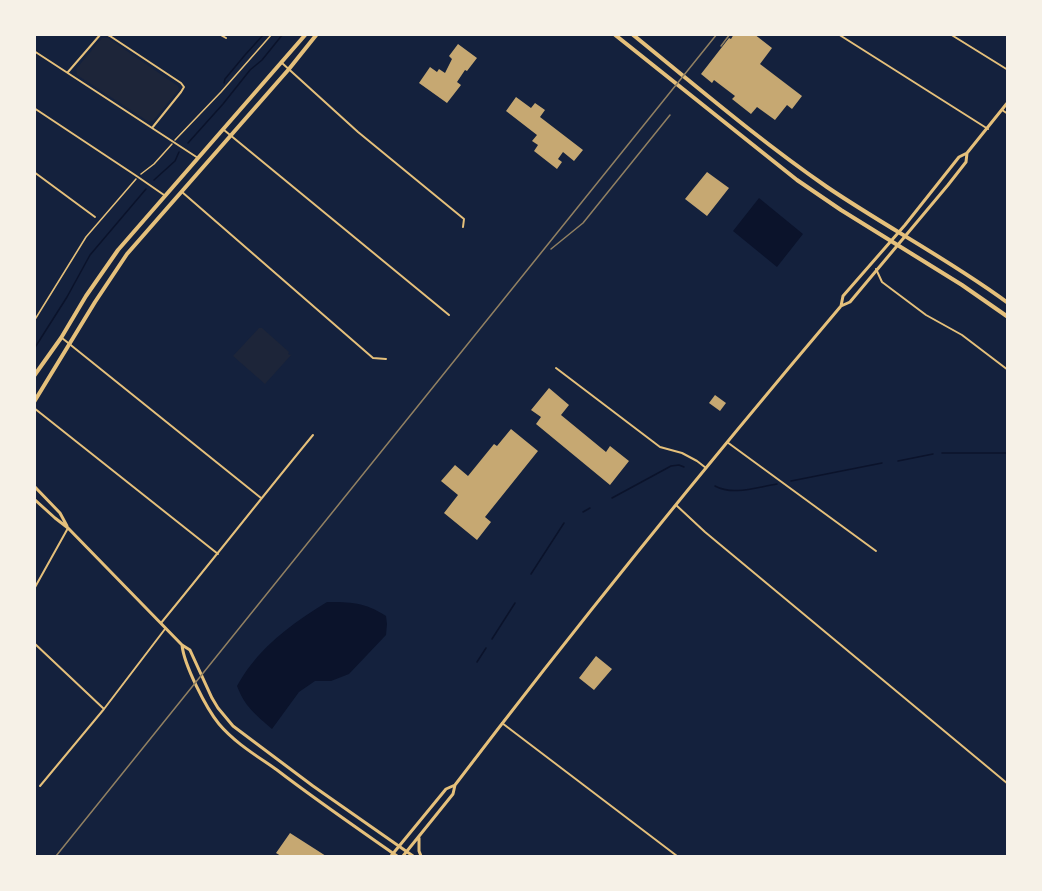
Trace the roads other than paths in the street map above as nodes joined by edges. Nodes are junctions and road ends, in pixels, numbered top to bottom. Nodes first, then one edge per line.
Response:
1 (102, 34) edge
2 (106, 34) edge
3 (219, 34) edge
4 (306, 34) edge
5 (316, 34) edge
6 (614, 34) edge
7 (632, 34) edge
8 (838, 34) edge
9 (950, 34) edge
10 (226, 38) dead end
11 (34, 51) edge
12 (282, 63) junction
13 (289, 69) junction
14 (1008, 70) edge
15 (68, 72) junction
16 (1008, 102) edge
17 (34, 108) edge
18 (1002, 110) junction
19 (1008, 114) edge
20 (152, 128) junction
21 (988, 129) junction
22 (224, 130) junction
23 (230, 135) junction
24 (967, 153) junction
25 (198, 158) junction
26 (34, 172) edge
27 (182, 192) junction
28 (164, 196) junction
29 (95, 217) dead end
30 (463, 227) dead end
31 (898, 232) junction
32 (905, 236) junction
33 (890, 240) junction
34 (897, 244) junction
35 (876, 270) junction
36 (1008, 303) edge
37 (841, 306) junction
38 (448, 315) dead end
39 (1008, 317) edge
40 (61, 338) junction
41 (69, 343) junction
42 (386, 359) dead end
43 (556, 368) dead end
44 (1008, 370) edge
45 (34, 376) edge
46 (34, 402) edge
47 (34, 408) edge
48 (313, 435) dead end
49 (727, 442) junction
50 (706, 468) junction
51 (34, 486) edge
52 (261, 498) junction
53 (34, 499) edge
54 (676, 505) junction
55 (68, 528) junction
56 (876, 551) dead end
57 (218, 554) junction
58 (34, 589) edge
59 (160, 623) junction
60 (166, 628) junction
61 (34, 643) edge
62 (182, 645) junction
63 (104, 709) junction
64 (502, 723) junction
65 (1008, 784) edge
66 (455, 785) junction
67 (40, 786) dead end
68 (420, 836) junction
69 (399, 846) junction
70 (407, 852) junction
71 (392, 855) edge
72 (397, 856) edge
73 (403, 856) edge
74 (413, 856) edge
75 (421, 856) edge
76 (677, 856) edge

1 - 15 street
2 - 20 street
3 - 10 street
4 - 12 main road
5 - 13 main road
6 - 33 main road
7 - 31 main road
8 - 21 street
9 - 14 street
11 - 15 street
12 - 13 street
12 - 22 main road
13 - 23 main road
13 - 30 street
15 - 20 street
16 - 18 street
17 - 28 street
18 - 19 street
18 - 21 street
20 - 25 street
21 - 24 street
22 - 23 street
22 - 25 main road
23 - 27 main road
23 - 38 street
24 - 31 street
24 - 32 street
25 - 28 main road
26 - 29 street
27 - 41 main road
27 - 42 street
28 - 40 main road
31 - 32 main road
31 - 33 street
32 - 34 street
32 - 36 main road
33 - 34 main road
33 - 37 street
34 - 35 street
34 - 39 main road
35 - 37 street
35 - 44 street
37 - 49 street
40 - 41 street
40 - 45 main road
41 - 46 main road
41 - 52 street
43 - 50 street
47 - 57 street
48 - 52 street
49 - 50 street
49 - 56 street
50 - 54 street
51 - 55 street
52 - 57 street
53 - 55 street
54 - 64 street
54 - 65 street
55 - 58 street
55 - 59 street
57 - 59 street
59 - 60 street
60 - 62 street
60 - 63 street
61 - 63 street
62 - 69 street
62 - 71 street
63 - 67 street
64 - 66 street
64 - 76 street
66 - 68 street
66 - 69 street
68 - 70 street
68 - 75 street
69 - 70 street
69 - 71 street
70 - 73 street
70 - 74 street
71 - 72 street

